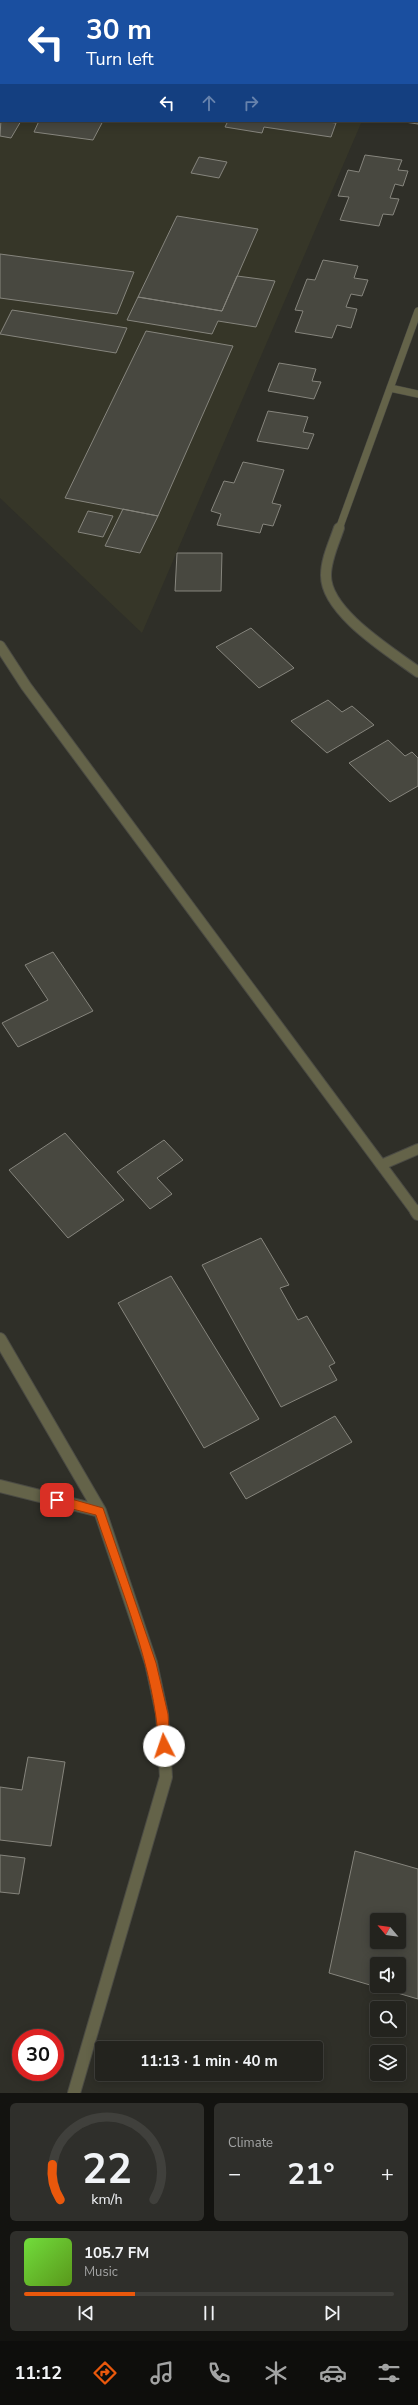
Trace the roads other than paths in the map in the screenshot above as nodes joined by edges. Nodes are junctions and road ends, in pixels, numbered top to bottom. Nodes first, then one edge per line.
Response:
1 (418, 311) edge
2 (390, 388) junction
3 (418, 394) edge
4 (0, 646) edge
5 (418, 672) edge
6 (418, 1149) edge
7 (381, 1165) junction
8 (418, 1214) edge
9 (0, 1339) edge
10 (0, 1486) edge
11 (100, 1511) junction
12 (74, 2093) edge

1 - 2 street
2 - 3 street
2 - 5 street
4 - 7 street
6 - 7 street
7 - 8 street
9 - 11 street
10 - 11 street
11 - 12 street

